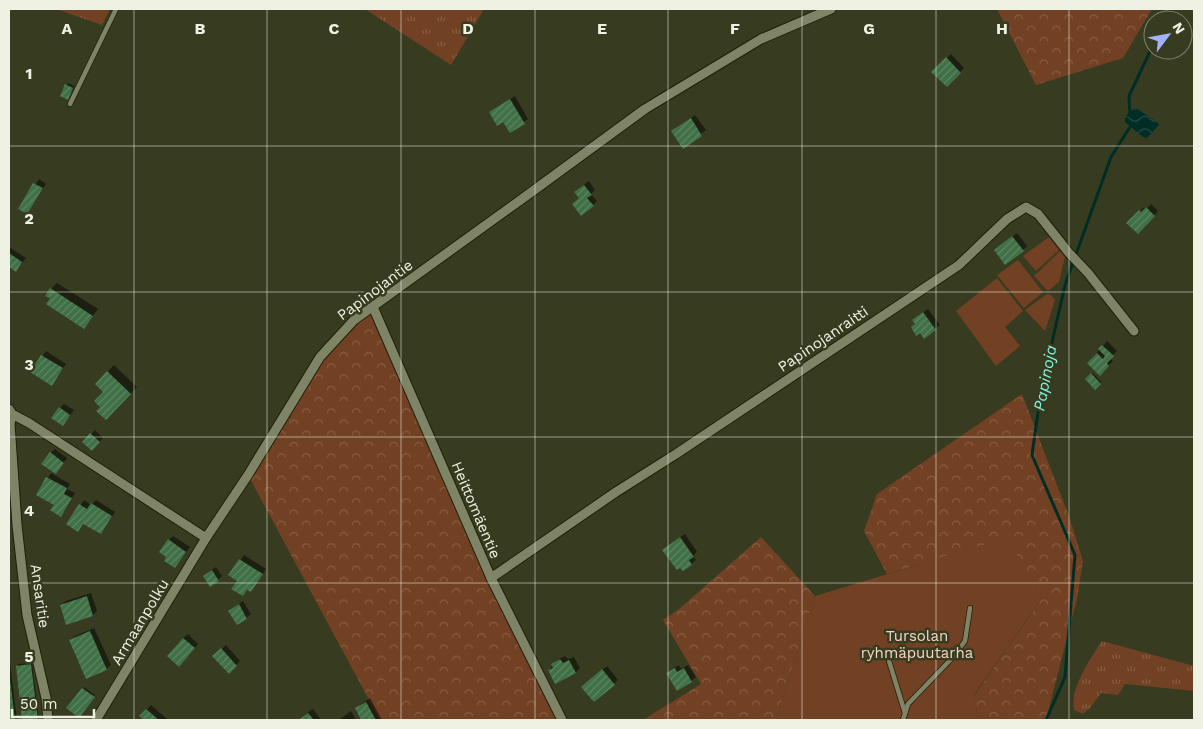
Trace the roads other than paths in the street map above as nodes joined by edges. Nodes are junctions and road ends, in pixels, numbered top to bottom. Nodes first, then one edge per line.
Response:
1 (116, 9) edge
2 (831, 9) edge
3 (70, 104) dead end
4 (373, 307) junction
5 (1134, 331) dead end
6 (10, 412) edge
7 (206, 538) junction
8 (491, 578) junction
9 (970, 608) dead end
10 (889, 661) dead end
11 (905, 715) junction
12 (48, 720) edge
13 (96, 720) edge
14 (562, 720) edge
15 (903, 720) edge

1 - 3 lane
2 - 4 street, Papinojantie
4 - 7 street, Papinojantie
4 - 8 street, Heittomäentie
5 - 8 street, Papinojanraitti
6 - 7 street
6 - 12 street, Ansaritie
7 - 13 street, Armaanpolku
8 - 14 street, Heittomäentie
9 - 11 lane
10 - 11 lane
11 - 15 lane

